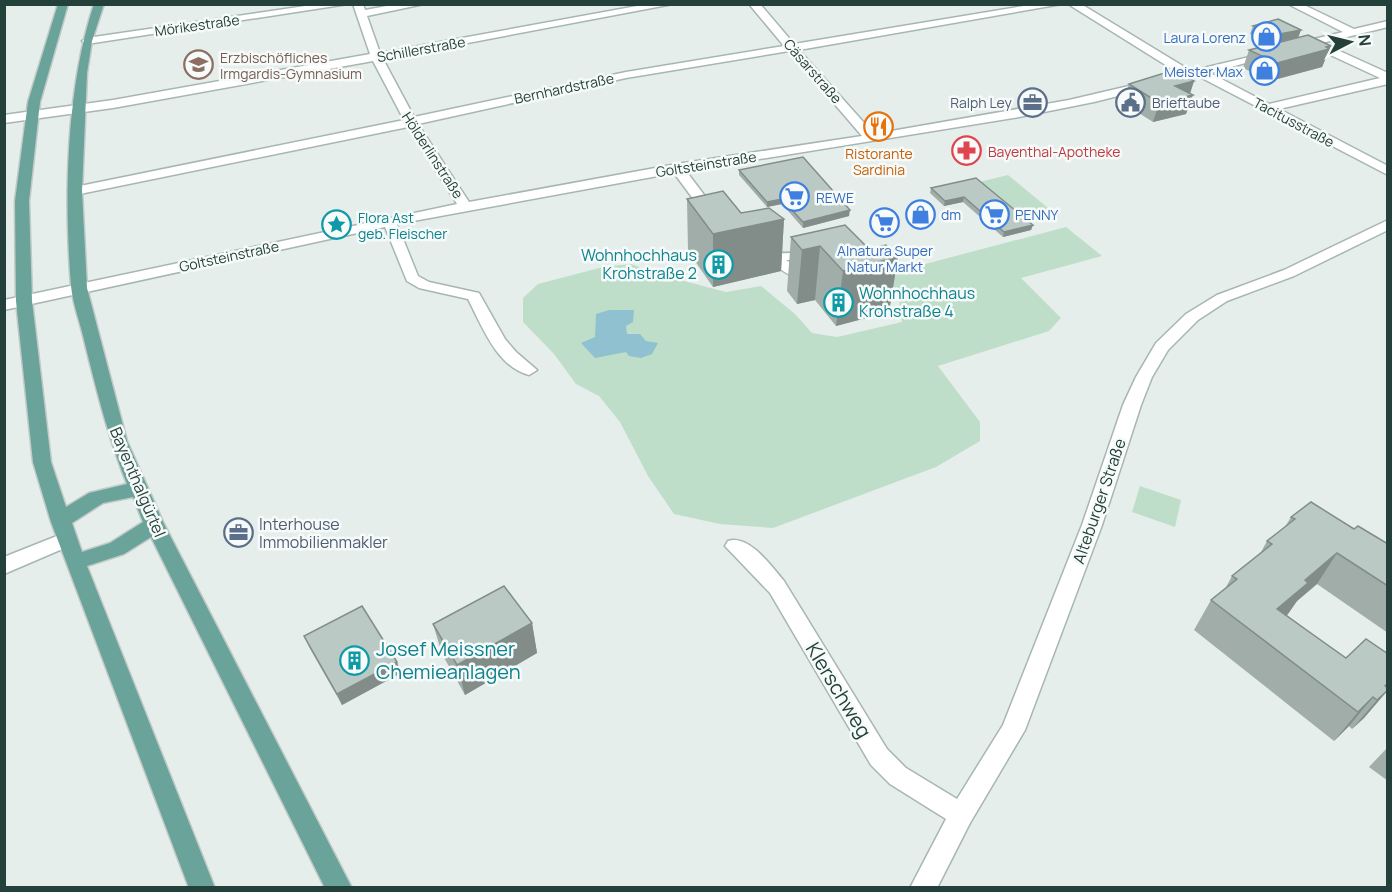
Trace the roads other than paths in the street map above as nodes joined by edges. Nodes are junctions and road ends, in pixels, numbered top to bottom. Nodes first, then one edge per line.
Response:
1 (63, 4) edge
2 (99, 4) edge
3 (343, 4) edge
4 (419, 4) edge
5 (584, 4) edge
6 (668, 4) edge
7 (754, 4) edge
8 (1057, 4) edge
9 (1072, 4) edge
10 (1293, 4) edge
11 (359, 9) edge
12 (594, 18) junction
13 (1388, 24) edge
14 (1352, 32) junction
15 (87, 41) junction
16 (1311, 42) junction
17 (792, 47) junction
18 (376, 57) junction
19 (1195, 73) junction
20 (1388, 79) edge
21 (1267, 108) junction
22 (77, 110) junction
23 (32, 116) junction
24 (4, 119) edge
25 (408, 122) junction
26 (871, 139) junction
27 (677, 168) junction
28 (1388, 171) edge
29 (75, 191) junction
30 (466, 207) junction
31 (390, 223) junction
32 (1388, 224) edge
33 (728, 229) edge
34 (747, 241) edge
35 (777, 257) edge
36 (79, 288) junction
37 (14, 303) edge
38 (529, 370) dead end
39 (138, 490) junction
40 (154, 525) junction
41 (64, 531) junction
42 (735, 546) dead end
43 (75, 561) junction
44 (4, 566) edge
45 (961, 815) junction
46 (202, 888) edge
47 (339, 888) edge
48 (923, 888) edge

1 - 23 main road
2 - 15 main road, Bayenthalgürtel
3 - 15 street, Mörikestraße
4 - 11 street
5 - 12 street
6 - 12 street, Schillerstraße
7 - 17 street, Cäsarstraße
8 - 17 street, Bernhardstraße
9 - 19 street, Tacitusstraße
10 - 14 street
11 - 18 street, Hölderlinstraße
12 - 18 street, Schillerstraße
13 - 14 street, Goltsteinstraße
14 - 16 street, Goltsteinstraße
15 - 22 main road, Bayenthalgürtel
16 - 19 street, Goltsteinstraße
16 - 20 street
17 - 25 street, Bernhardstraße
17 - 26 street, Cäsarstraße
18 - 22 street, Schillerstraße
18 - 25 street, Hölderlinstraße
19 - 21 street, Tacitusstraße
19 - 26 street, Goltsteinstraße
20 - 21 street
21 - 28 street, Tacitusstraße
22 - 23 street, Schillerstraße
22 - 29 main road, Bayenthalgürtel
23 - 24 street, Schillerstraße
23 - 37 main road
25 - 29 street, Bernhardstraße
25 - 30 street, Hölderlinstraße
26 - 27 street, Goltsteinstraße
27 - 30 street, Goltsteinstraße
27 - 33 street
29 - 36 main road, Bayenthalgürtel
30 - 31 street, Goltsteinstraße
31 - 36 street, Goltsteinstraße
31 - 38 street
32 - 45 street, Alteburger Straße
34 - 35 street
36 - 37 street, Goltsteinstraße
36 - 39 main road, Bayenthalgürtel
37 - 41 main road
39 - 40 main road, Bayenthalgürtel
39 - 41 main road
40 - 43 main road
40 - 47 main road, Bayenthalgürtel
41 - 43 main road
41 - 44 street
42 - 45 street, Klerschweg
43 - 46 main road
45 - 48 street, Alteburger Straße

